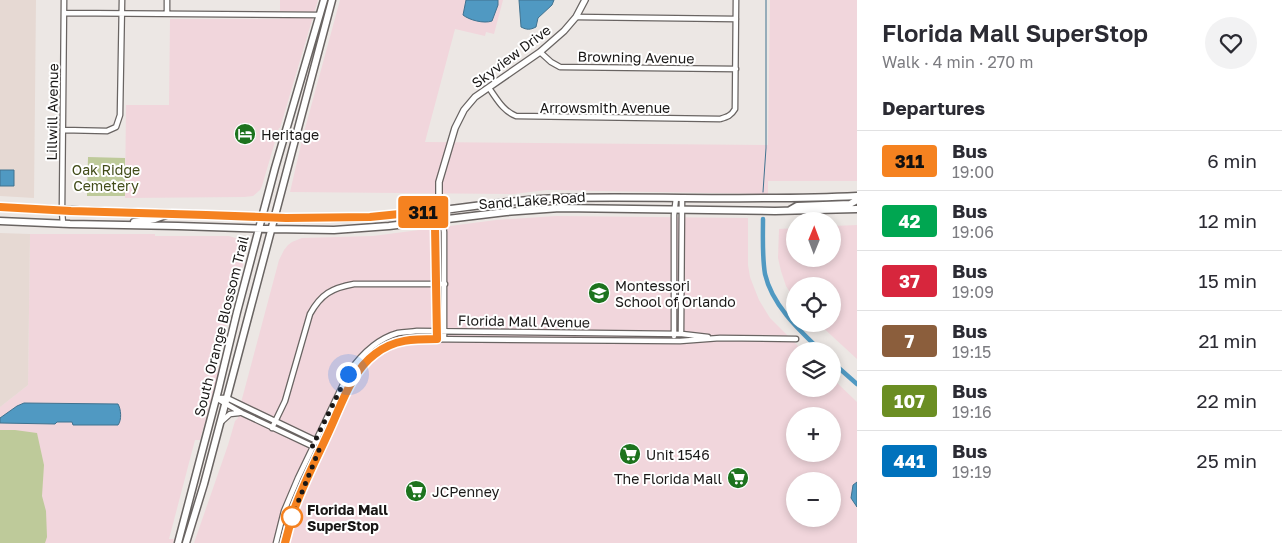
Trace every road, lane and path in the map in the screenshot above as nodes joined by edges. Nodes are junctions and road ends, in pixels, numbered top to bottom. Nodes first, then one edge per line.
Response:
1 (64, 0) edge
2 (122, 0) edge
3 (167, 0) edge
4 (332, 0) edge
5 (585, 0) edge
6 (736, 0) edge
7 (323, 2) edge
8 (64, 13) junction
9 (122, 14) junction
10 (167, 14) junction
11 (320, 14) junction
12 (328, 16) junction
13 (576, 17) junction
14 (736, 19) junction
15 (325, 26) junction
16 (540, 52) junction
17 (736, 69) junction
18 (489, 88) junction
19 (62, 130) junction
20 (679, 198) junction
21 (857, 198) edge
22 (535, 199) junction
23 (0, 207) edge
24 (857, 209) edge
25 (439, 210) junction
26 (534, 210) junction
27 (675, 210) junction
28 (682, 210) junction
29 (62, 211) junction
30 (786, 211) junction
31 (167, 214) junction
32 (262, 217) junction
33 (274, 218) junction
34 (439, 220) junction
35 (0, 221) edge
36 (63, 224) junction
37 (108, 225) junction
38 (259, 229) junction
39 (271, 230) junction
40 (436, 284) junction
41 (444, 284) junction
42 (437, 331) junction
43 (445, 331) junction
44 (621, 333) junction
45 (674, 333) junction
46 (682, 334) junction
47 (720, 338) junction
48 (437, 339) junction
49 (444, 339) junction
50 (796, 339) dead end
51 (621, 340) junction
52 (673, 341) junction
53 (680, 341) junction
54 (216, 398) junction
55 (226, 401) junction
56 (242, 413) junction
57 (276, 421) junction
58 (220, 424) junction
59 (272, 428) junction
60 (316, 441) junction
61 (323, 444) junction
62 (312, 447) junction
63 (319, 450) junction
64 (178, 543) edge
65 (186, 543) edge
66 (276, 543) edge
67 (286, 543) edge

1 - 8 street, Lillwill Avenue
2 - 9 street
3 - 10 street
4 - 12 main road, South Orange Blossom Trail
5 - 13 street, Skyview Drive
6 - 14 street
7 - 11 main road, South Orange Blossom Trail
7 - 12 main road
8 - 9 street
8 - 19 street, Lillwill Avenue
9 - 10 street
9 - 19 street
10 - 11 street
11 - 15 main road
11 - 32 main road, South Orange Blossom Trail
12 - 15 main road, South Orange Blossom Trail
13 - 14 street
13 - 16 street, Skyview Drive
14 - 17 street
15 - 33 main road, South Orange Blossom Trail
16 - 17 street, Browning Avenue
16 - 18 street, Skyview Drive
17 - 18 street, Arrowsmith Avenue
18 - 25 street, Skyview Drive
19 - 29 street, Lillwill Avenue
20 - 21 main road, Sand Lake Road
20 - 22 main road, Sand Lake Road
20 - 27 street
20 - 28 street
21 - 30 main road
22 - 25 main road, Sand Lake Road
22 - 26 main road
23 - 29 main road, Sand Lake Road
24 - 30 main road, Sand Lake Road
25 - 33 main road, Sand Lake Road
25 - 34 street, Skyview Drive
26 - 27 main road, Sand Lake Road
26 - 34 main road, Sand Lake Road
27 - 28 main road, Sand Lake Road
27 - 45 street
28 - 30 main road, Sand Lake Road
28 - 46 street
29 - 31 main road, Sand Lake Road
29 - 36 street, Lillwill Avenue
31 - 32 main road, Sand Lake Road
31 - 37 main road
32 - 33 main road, Sand Lake Road
32 - 38 main road, South Orange Blossom Trail
33 - 39 main road, South Orange Blossom Trail
34 - 39 main road, Sand Lake Road
34 - 40 street
34 - 41 street
35 - 36 main road, Sand Lake Road
36 - 37 main road, Sand Lake Road
37 - 38 main road, Sand Lake Road
38 - 39 main road, Sand Lake Road
38 - 54 main road, South Orange Blossom Trail
39 - 55 main road, South Orange Blossom Trail
40 - 41 street
40 - 42 street
40 - 57 street
41 - 43 street
42 - 43 street, Florida Mall Avenue
42 - 48 street
42 - 60 street, Florida Mall Avenue
43 - 44 street, Florida Mall Avenue
43 - 49 street
44 - 45 street, Florida Mall Avenue
44 - 51 street
45 - 46 street, Florida Mall Avenue
45 - 52 street
46 - 47 street, Florida Mall Avenue
46 - 53 street
47 - 50 street, Florida Mall Avenue
47 - 53 street, Florida Mall Avenue
48 - 49 street, Florida Mall Avenue
48 - 61 street, Florida Mall Avenue
49 - 51 street, Florida Mall Avenue
51 - 52 street, Florida Mall Avenue
52 - 53 street, Florida Mall Avenue
54 - 55 street
54 - 64 main road, South Orange Blossom Trail
55 - 56 street
55 - 57 street
55 - 58 main road, South Orange Blossom Trail
56 - 58 street
56 - 59 street
57 - 59 street
57 - 60 street
58 - 65 main road, South Orange Blossom Trail
59 - 62 street
60 - 61 street
60 - 62 street, Florida Mall Avenue
61 - 63 street, Florida Mall Avenue
62 - 63 street
62 - 66 street, Florida Mall Avenue
63 - 67 street, Florida Mall Avenue

